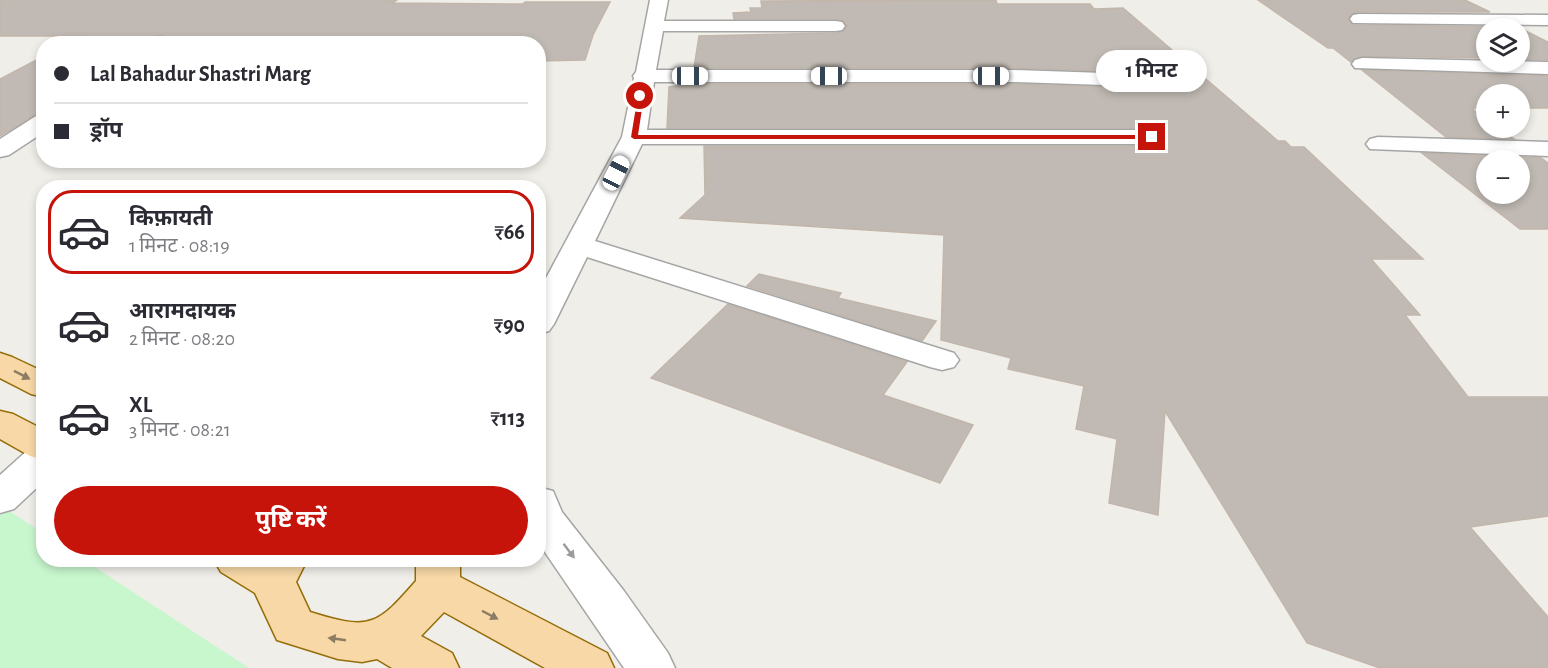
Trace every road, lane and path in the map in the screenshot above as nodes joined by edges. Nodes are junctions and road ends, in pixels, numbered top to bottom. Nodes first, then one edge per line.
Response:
1 (659, 0) edge
2 (1359, 19) dead end
3 (1548, 20) edge
4 (654, 26) junction
5 (836, 26) dead end
6 (1362, 64) dead end
7 (1548, 68) edge
8 (644, 76) junction
9 (1104, 79) dead end
10 (36, 126) edge
11 (634, 137) junction
12 (1152, 137) dead end
13 (1378, 144) dead end
14 (1548, 148) edge
15 (0, 150) edge
16 (579, 245) junction
17 (546, 309) edge
18 (942, 360) dead end
19 (0, 364) edge
20 (36, 382) edge
21 (0, 423) edge
22 (36, 443) edge
23 (36, 465) edge
24 (0, 498) edge
25 (546, 521) edge
26 (263, 567) edge
27 (279, 571) edge
28 (438, 573) edge
29 (382, 638) junction
30 (435, 668) edge
31 (590, 668) edge
32 (651, 668) edge

1 - 4 street
2 - 3 street
4 - 5 street
4 - 8 street
6 - 7 street
8 - 9 street
8 - 11 street
10 - 15 street
11 - 12 street
11 - 16 street
13 - 14 street
16 - 17 street
16 - 18 street
19 -> 20 main road
21 - 22 main road
23 - 24 street
25 -> 32 street
26 - 27 main road
29 -> 27 main road
28 - 29 main road
28 -> 31 main road
29 - 30 main road

